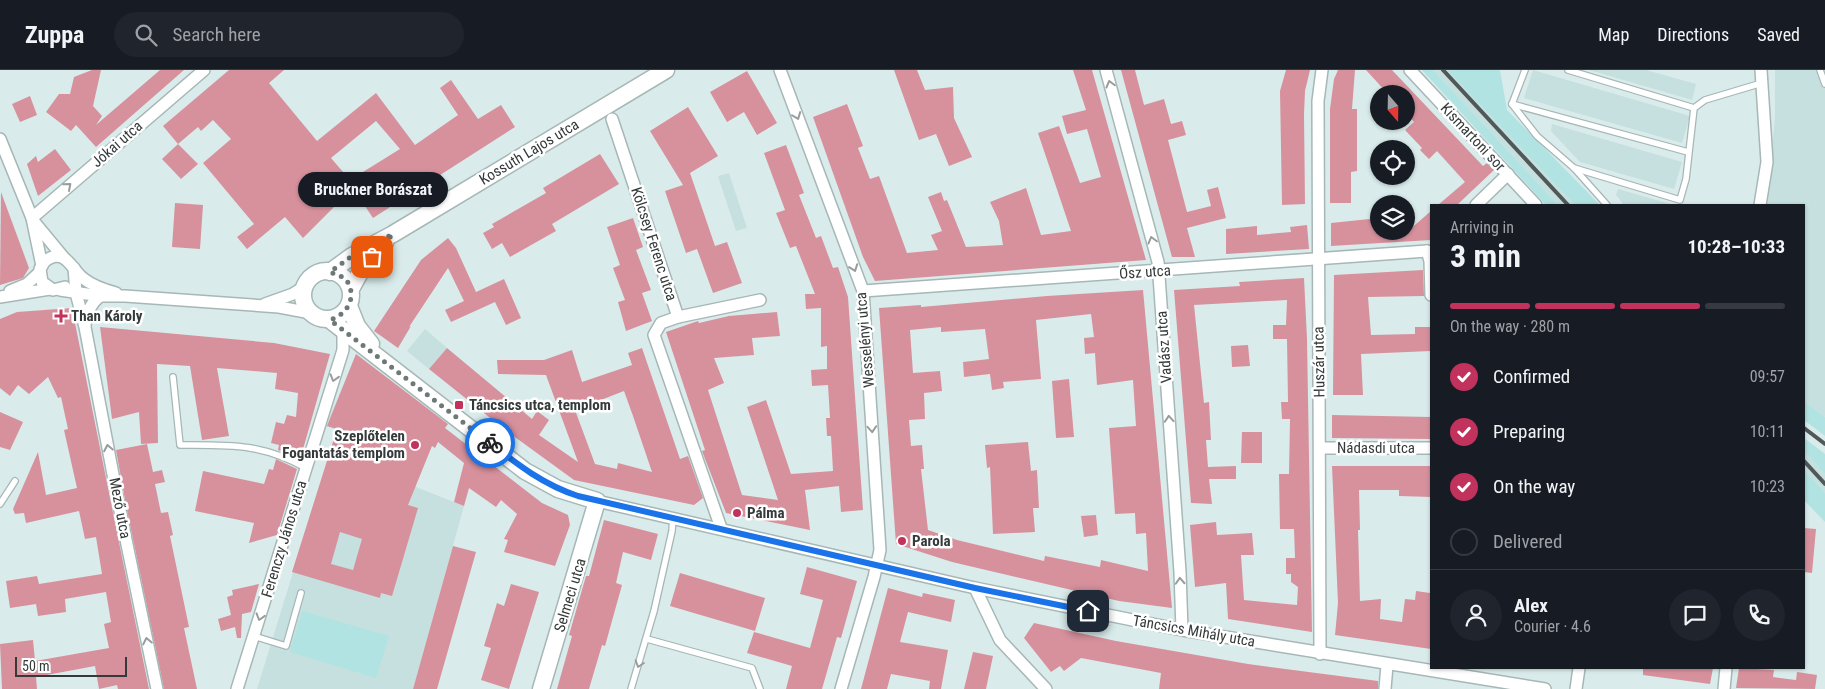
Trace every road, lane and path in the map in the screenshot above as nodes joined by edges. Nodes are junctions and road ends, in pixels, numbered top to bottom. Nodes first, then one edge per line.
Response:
1 (204, 70) edge
2 (666, 70) edge
3 (780, 70) edge
4 (1106, 70) edge
5 (1322, 70) edge
6 (1410, 70) edge
7 (1525, 70) edge
8 (1568, 70) edge
9 (1762, 70) edge
10 (1820, 70) edge
11 (1762, 83) junction
12 (1825, 84) edge
13 (1512, 104) junction
14 (1694, 108) junction
15 (612, 119) dead end
16 (0, 139) edge
17 (1688, 152) junction
18 (1574, 168) junction
19 (1508, 174) junction
20 (1477, 204) edge
21 (1535, 204) edge
22 (1606, 204) edge
23 (1760, 204) edge
24 (32, 218) junction
25 (393, 234) junction
26 (1429, 249) edge
27 (64, 258) junction
28 (1318, 258) junction
29 (41, 269) junction
30 (74, 272) junction
31 (330, 272) junction
32 (1159, 272) junction
33 (304, 287) junction
34 (55, 289) junction
35 (351, 289) junction
36 (863, 292) junction
37 (76, 293) junction
38 (0, 296) edge
39 (100, 296) junction
40 (125, 296) junction
41 (760, 300) dead end
42 (256, 306) junction
43 (349, 306) junction
44 (312, 313) junction
45 (678, 317) junction
46 (330, 320) junction
47 (85, 327) junction
48 (343, 331) junction
49 (387, 363) junction
50 (173, 377) dead end
51 (1320, 448) junction
52 (1430, 448) edge
53 (306, 468) junction
54 (15, 481) dead end
55 (597, 501) junction
56 (0, 504) edge
57 (672, 517) junction
58 (721, 528) junction
59 (877, 564) junction
60 (975, 588) junction
61 (301, 593) dead end
62 (1182, 630) junction
63 (254, 636) junction
64 (647, 640) junction
65 (1320, 654) junction
66 (1387, 665) junction
67 (1579, 669) edge
68 (1726, 669) edge
69 (157, 689) edge
70 (237, 689) edge
71 (541, 689) edge
72 (631, 689) edge
73 (760, 689) edge
74 (841, 689) edge
75 (1046, 689) edge
76 (1385, 689) edge
77 (1545, 689) edge
78 (1576, 689) edge
79 (1724, 689) edge

24 -> 1 street, Jókai utca
2 - 25 street, Kossuth Lajos utca
3 -> 36 street, Wesselényi utca
32 -> 4 street, Vadász utca
5 - 28 street, Huszár utca
6 - 19 street, Kismartoni sor
7 - 13 lane
8 - 14 lane
9 - 11 street
10 - 12 lane
11 - 14 lane
11 - 23 street
13 - 17 lane
13 - 18 lane
14 - 17 lane
15 - 45 street, Kölcsey Ferenc utca
16 - 24 street
17 - 18 lane
18 - 22 lane
19 - 20 street
19 - 21 street, Kismartoni sor
24 - 27 street
24 - 29 street
25 - 31 street, Kossuth Lajos utca
25 - 35 street, Kossuth Lajos utca
26 - 28 street, Ősz utca
27 - 29 street
27 - 30 street
28 - 32 street, Ősz utca
28 - 51 street, Huszár utca
29 - 34 street
29 - 38 street
30 - 34 street
30 - 37 street, Mező utca
30 - 40 street
31 - 33 street
31 - 35 street
32 - 36 street, Ősz utca
62 -> 32 street, Vadász utca
33 - 42 street
33 - 44 street
34 - 37 street
34 - 38 street
35 - 43 street
36 -> 59 street, Wesselényi utca
37 - 39 street
37 - 47 street, Mező utca
39 - 40 street
39 - 47 street, Mező utca
40 - 42 street
41 - 45 street
42 - 44 street
43 - 46 street
43 - 49 street, Táncsics Mihály utca
44 - 46 street
45 - 58 street, Kölcsey Ferenc utca
46 - 48 street, Táncsics Mihály utca
69 -> 47 street, Mező utca
48 - 49 street, Táncsics Mihály utca
48 -> 53 street, Ferenczy János utca
49 - 55 street, Táncsics Mihály utca
50 - 53 lane
51 - 52 street, Nádasdi utca
51 - 65 street, Huszár utca
53 -> 63 street, Ferenczy János utca
54 - 56 lane
55 - 57 street, Táncsics Mihály utca
55 - 71 street, Selmeci utca
57 - 58 street, Táncsics Mihály utca
57 - 64 lane
58 - 59 street, Táncsics Mihály utca
59 - 60 street, Táncsics Mihály utca
59 - 74 street, Wesselényi utca
60 - 62 street, Táncsics Mihály utca
60 - 75 street
61 - 63 lane
62 - 65 street, Táncsics Mihály utca
63 - 70 street, Ferenczy János utca
64 -> 72 lane
64 - 73 lane
65 - 66 street, Táncsics Mihály utca
66 - 76 street
66 - 77 street, Táncsics Mihály utca
67 - 78 street
68 - 79 street

